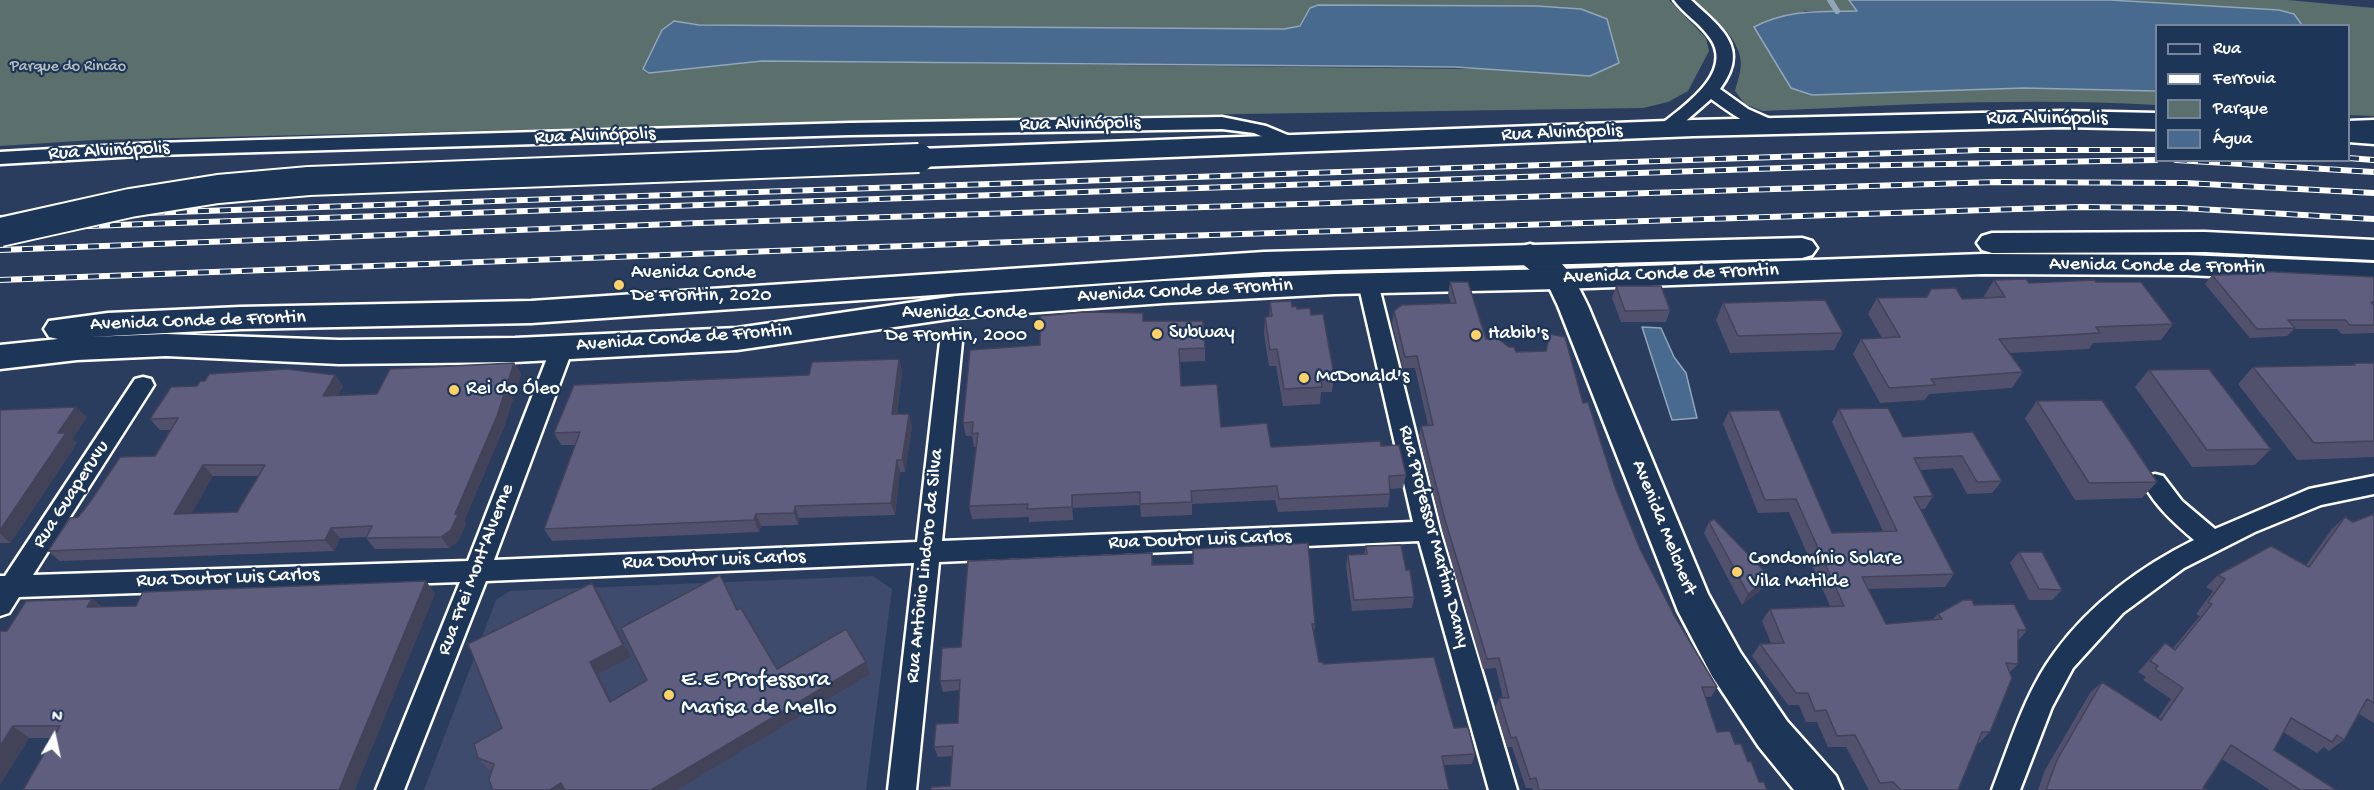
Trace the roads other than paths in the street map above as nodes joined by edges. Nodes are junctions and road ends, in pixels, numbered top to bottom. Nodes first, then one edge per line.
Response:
1 (1682, 0) edge
2 (1710, 90) junction
3 (2155, 121) edge
4 (1772, 126) junction
5 (2374, 126) edge
6 (2350, 127) edge
7 (1665, 130) junction
8 (2350, 134) edge
9 (2374, 136) edge
10 (1295, 145) junction
11 (0, 158) edge
12 (0, 232) edge
13 (2374, 250) edge
14 (1530, 254) junction
15 (2374, 273) edge
16 (1560, 279) junction
17 (1368, 283) junction
18 (900, 287) junction
19 (0, 336) edge
20 (951, 342) dead end
21 (562, 348) junction
22 (0, 357) edge
23 (143, 385) dead end
24 (2155, 483) edge
25 (2374, 485) edge
26 (1428, 531) junction
27 (2212, 542) junction
28 (927, 552) junction
29 (477, 571) junction
30 (4, 593) edge
31 (390, 790) edge
32 (902, 790) edge
33 (1503, 790) edge
34 (1821, 790) edge
35 (2006, 790) edge

1 - 2 street
2 - 4 street
2 - 7 street
3 - 4 main road, Rua Alvinópolis
4 - 7 main road, Rua Alvinópolis
5 - 6 street
7 - 10 main road, Rua Alvinópolis
8 - 9 main road
10 - 11 street, Rua Alvinópolis
10 - 12 main road, bridge
13 - 14 main road, Avenida Conde de Frontin
14 - 16 main road, Avenida Melchert
14 - 18 main road, Avenida Conde de Frontin
15 - 16 main road, Avenida Conde de Frontin
16 - 17 main road, Avenida Conde de Frontin
16 - 34 main road, Avenida Melchert
17 - 21 main road, Avenida Conde de Frontin
17 - 26 street, Rua Professor Martim Damy
18 - 19 main road, Avenida Conde de Frontin
18 - 21 main road
20 - 28 street, Rua Antônio Lindoro da Silva
21 - 22 main road, Avenida Conde de Frontin
21 - 29 street, Rua Frei Mont'Alverne
23 - 30 street, Rua Guaperuvu
24 - 27 street
25 - 27 street
26 - 28 street, Rua Doutor Luis Carlos
26 - 33 street, Rua Professor Martim Damy
27 - 35 street
28 - 29 street, Rua Doutor Luis Carlos
28 - 32 street, Rua Antônio Lindoro da Silva
29 - 30 street, Rua Doutor Luis Carlos
29 - 31 street, Rua Frei Mont'Alverne

